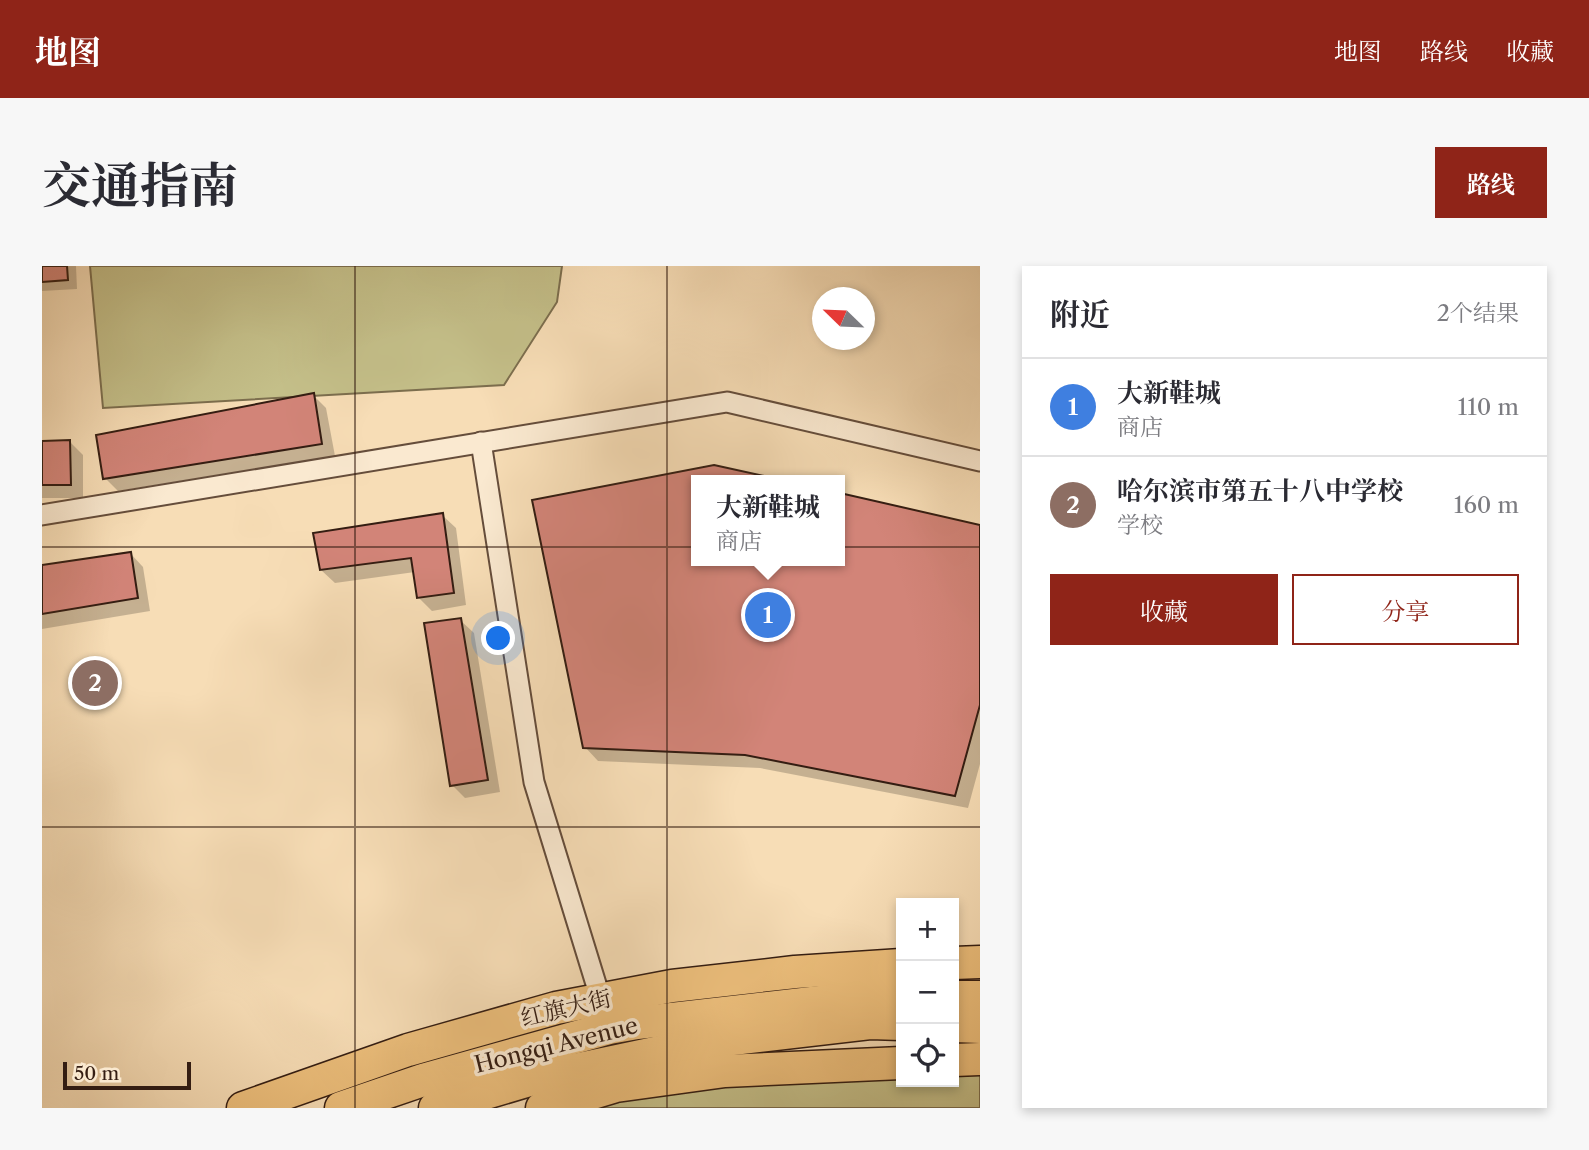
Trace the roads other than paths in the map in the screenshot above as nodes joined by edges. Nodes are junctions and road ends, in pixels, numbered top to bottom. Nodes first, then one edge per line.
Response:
1 (481, 442) junction
2 (980, 461) edge
3 (42, 515) edge
4 (959, 962) edge
5 (980, 962) edge
6 (896, 965) edge
7 (896, 997) edge
8 (959, 997) edge
9 (980, 997) edge
10 (605, 1014) junction
11 (896, 1024) edge
12 (959, 1026) edge
13 (980, 1027) edge
14 (980, 1059) edge
15 (959, 1060) edge
16 (896, 1063) edge
17 (243, 1108) edge
18 (341, 1108) edge
19 (435, 1108) edge
20 (542, 1108) edge

1 - 2 street
1 - 3 street
1 - 10 street
4 - 5 main road
6 - 10 main road, 红旗大街
7 - 10 main road, Hongqi Avenue
8 - 9 main road
10 - 17 main road, 红旗大街
10 - 18 main road, Hongqi Avenue
11 - 19 main road, Hongqi Avenue
12 - 13 main road
14 - 15 main road
16 - 20 main road

